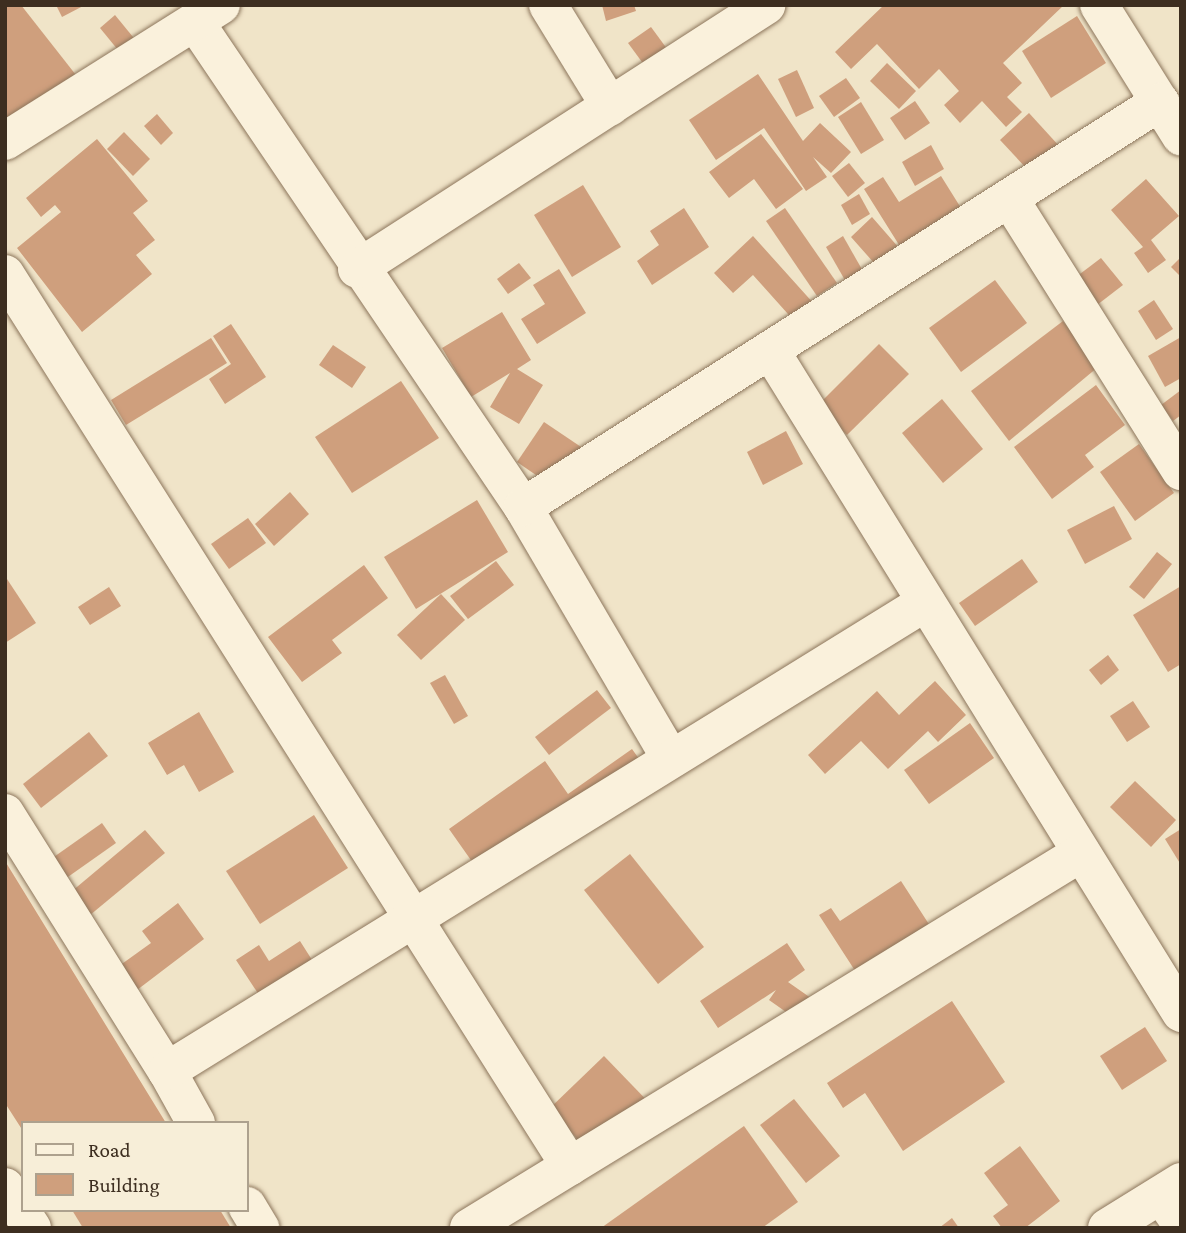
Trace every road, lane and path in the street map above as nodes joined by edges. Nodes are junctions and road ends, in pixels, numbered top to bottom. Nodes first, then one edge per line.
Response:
1 (548, 5) edge
2 (766, 5) edge
3 (1099, 5) edge
4 (208, 13) edge
5 (1160, 102) junction
6 (610, 106) junction
7 (1181, 136) edge
8 (5, 141) edge
9 (1009, 198) junction
10 (357, 269) junction
11 (5, 274) edge
12 (770, 350) junction
13 (1181, 471) edge
14 (523, 507) junction
15 (926, 602) junction
16 (671, 759) junction
17 (5, 814) edge
18 (1081, 853) junction
19 (413, 918) junction
20 (1181, 1013) edge
21 (167, 1071) junction
22 (195, 1121) edge
23 (570, 1166) junction
24 (5, 1187) edge
25 (1174, 1200) edge
26 (248, 1208) edge
27 (21, 1211) edge
28 (21, 1212) edge
29 (32, 1228) edge
30 (260, 1228) edge
31 (469, 1228) edge
32 (1107, 1228) edge

1 - 6 street
2 - 6 street
3 - 5 street
4 - 8 street
4 - 10 street
5 - 7 street
5 - 9 street
6 - 10 street
9 - 12 street
9 - 13 street
10 - 14 street
11 - 19 street
12 - 14 street
12 - 15 street
14 - 16 street
15 - 16 street
15 - 18 street
16 - 19 street
17 - 21 street
18 - 20 street
18 - 23 street
19 - 21 street
19 - 23 street
21 - 22 street
23 - 31 street
24 - 27 street
25 - 32 street
26 - 30 street
28 - 29 street

